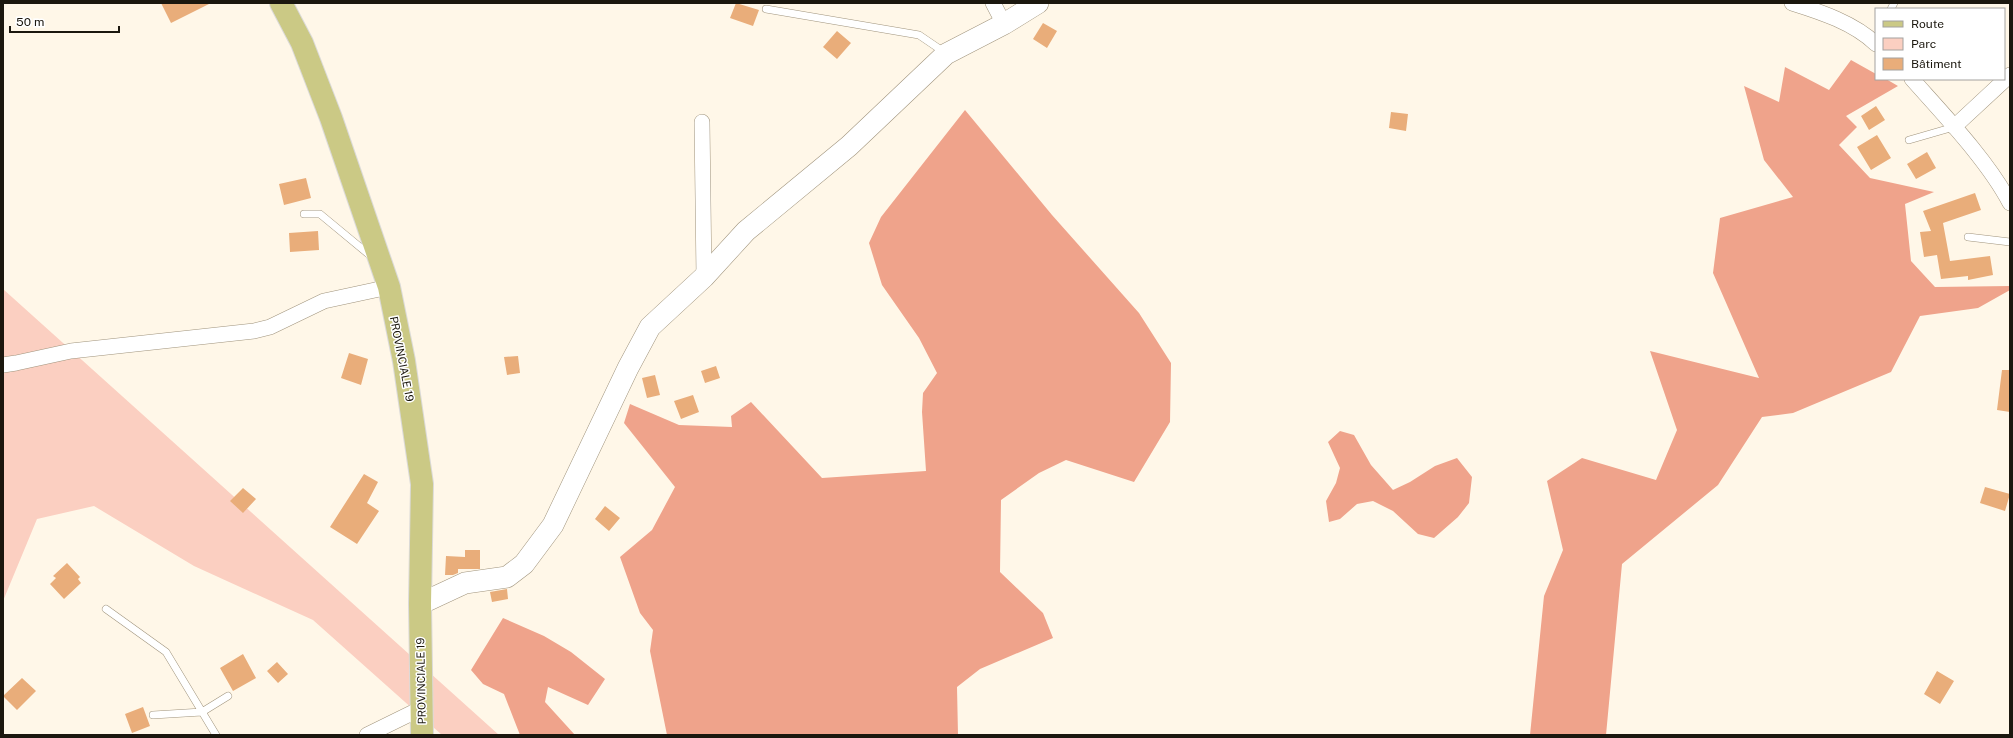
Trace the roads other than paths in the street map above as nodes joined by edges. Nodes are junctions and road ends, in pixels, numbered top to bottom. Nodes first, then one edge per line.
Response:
1 (281, 3) edge
2 (993, 3) edge
3 (1038, 3) edge
4 (1792, 3) edge
5 (766, 9) dead end
6 (1004, 24) junction
7 (1875, 39) edge
8 (946, 54) junction
9 (1913, 80) edge
10 (2005, 80) edge
11 (702, 122) dead end
12 (1954, 127) junction
13 (1909, 140) dead end
14 (2010, 203) edge
15 (304, 214) dead end
16 (1968, 237) dead end
17 (2010, 242) edge
18 (704, 278) junction
19 (389, 287) junction
20 (3, 364) edge
21 (420, 604) junction
22 (106, 609) dead end
23 (228, 696) dead end
24 (422, 708) junction
25 (202, 712) junction
26 (153, 715) dead end
27 (216, 735) edge
28 (367, 735) edge
29 (422, 735) edge

1 - 19 main road, PROVINCIALE 19
2 - 6 street
3 - 6 street
4 - 7 street
5 - 8 lane
6 - 8 street
8 - 18 street
9 - 12 street
10 - 12 street
11 - 18 street
12 - 13 lane
12 - 14 street
15 - 19 lane
16 - 17 lane
18 - 21 street
19 - 20 street
19 - 21 main road, PROVINCIALE 19
21 - 24 main road, PROVINCIALE 19
22 - 25 lane
23 - 25 lane
24 - 28 street
24 - 29 main road, PROVINCIALE 19
25 - 26 lane
25 - 27 lane

